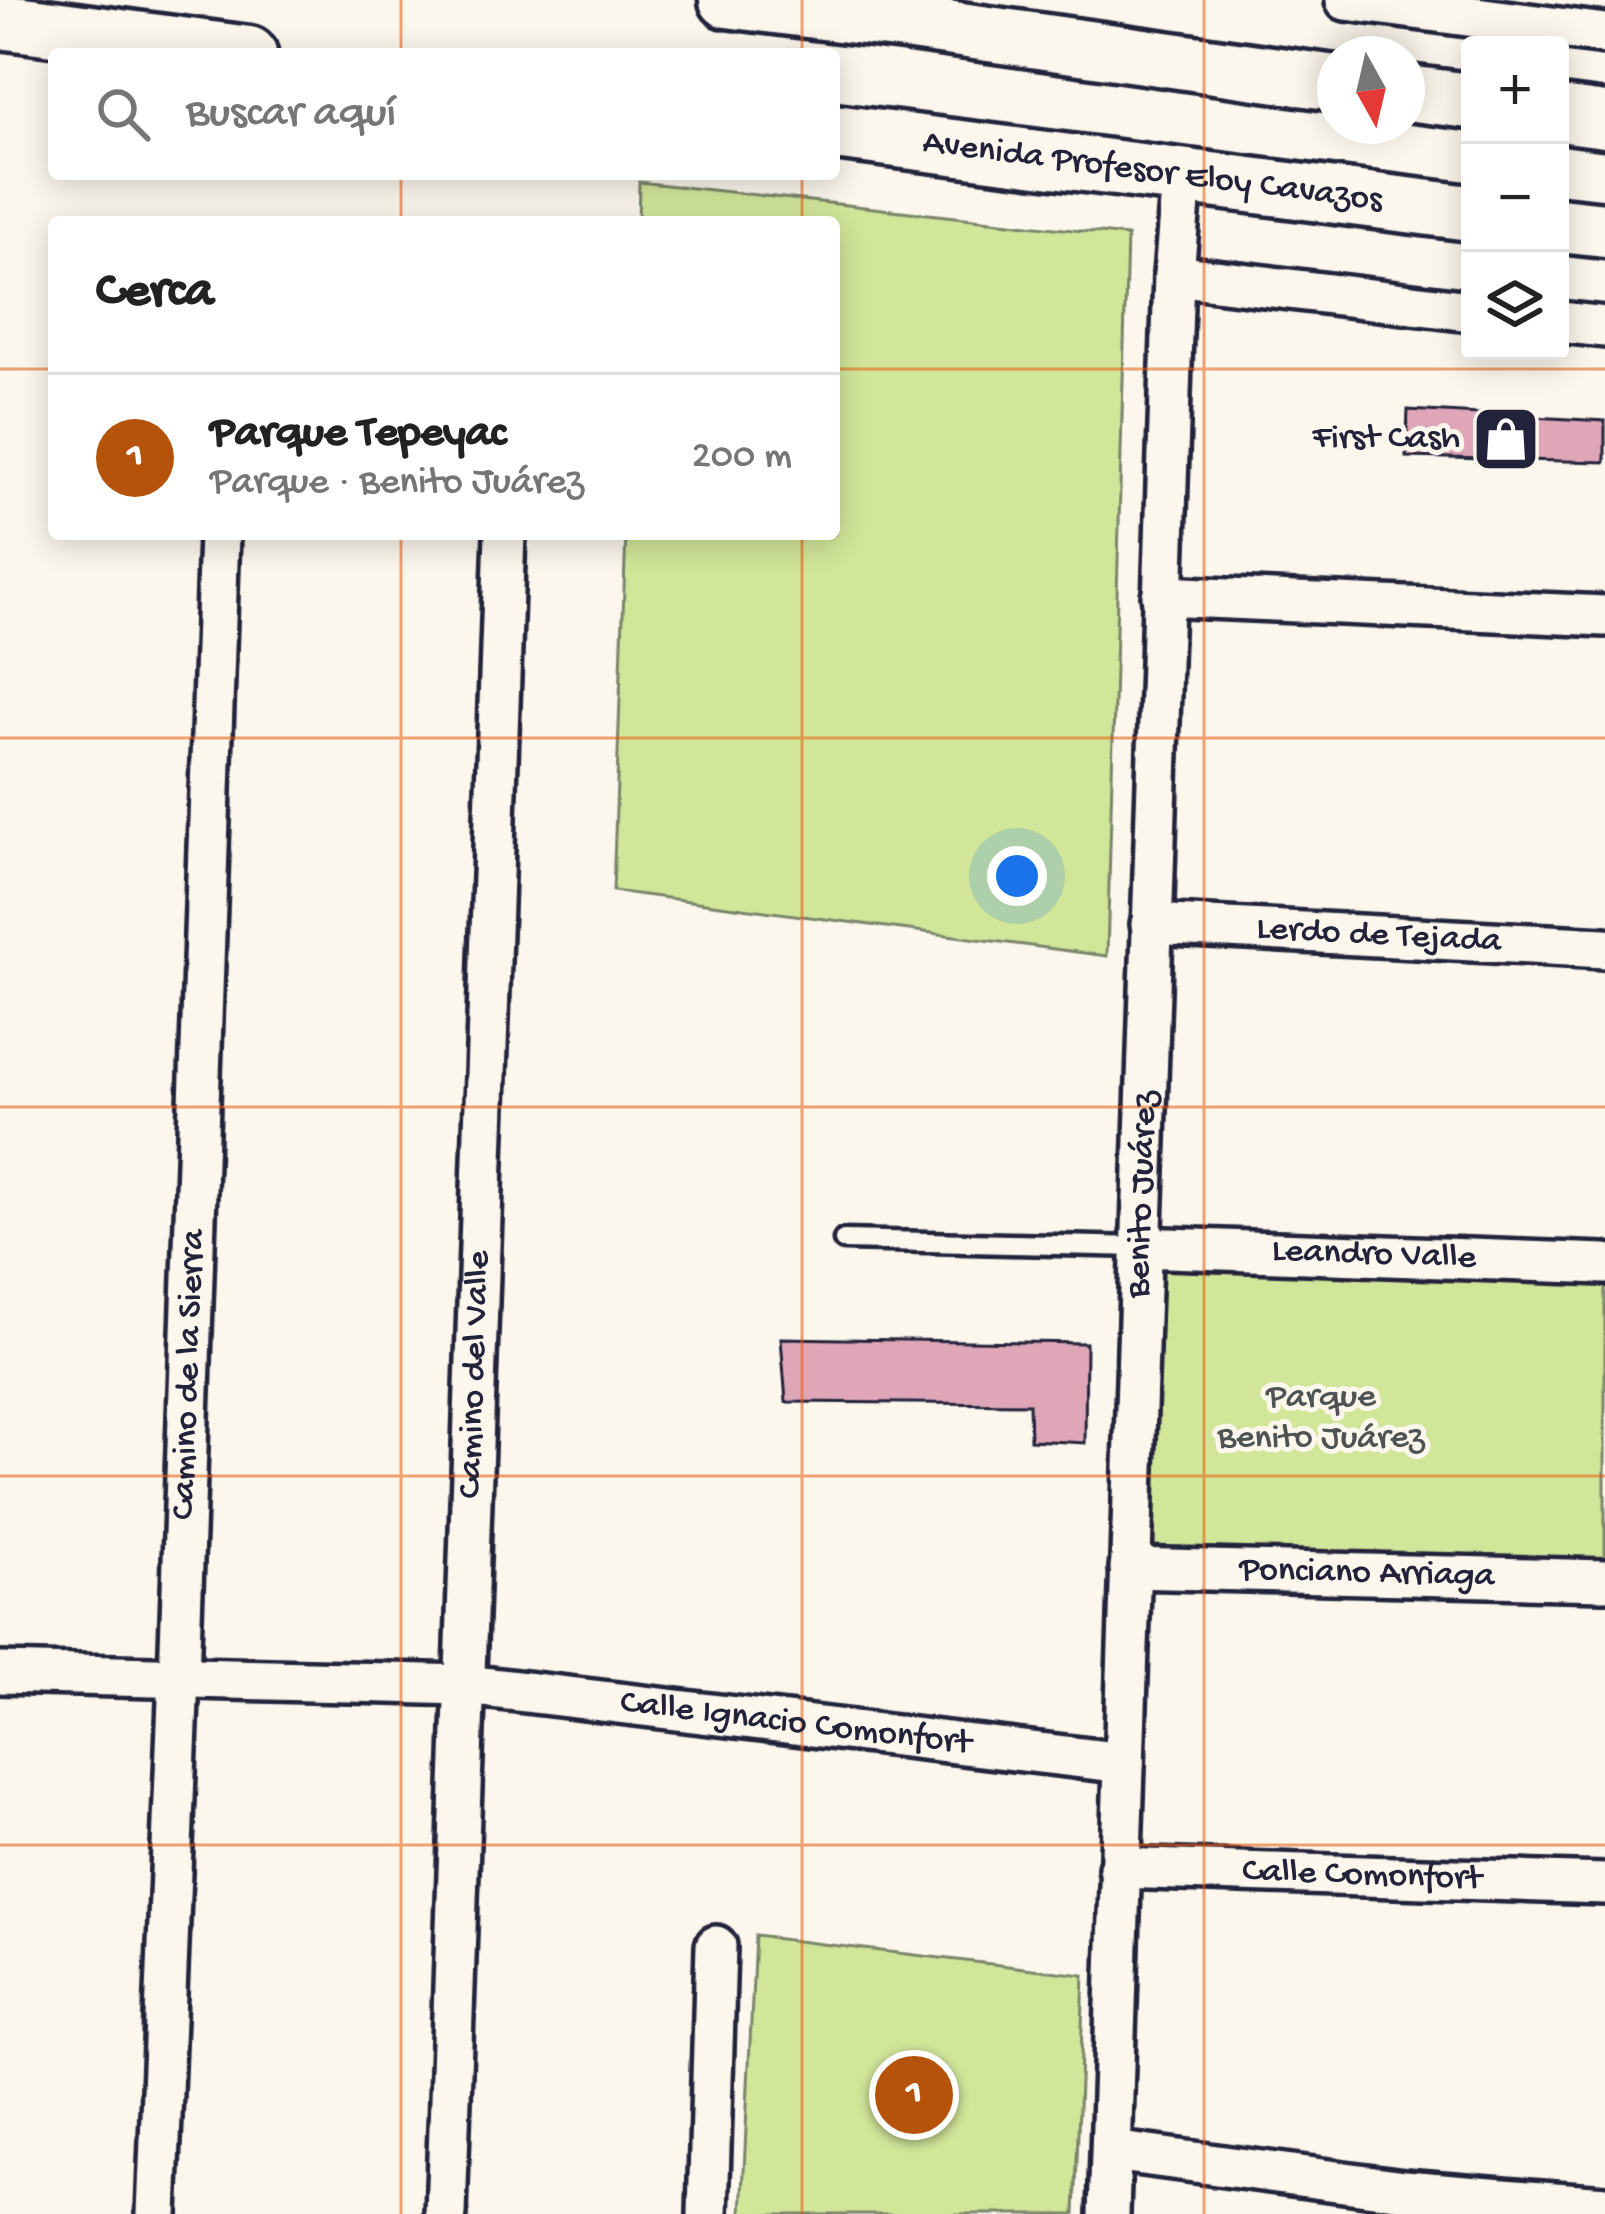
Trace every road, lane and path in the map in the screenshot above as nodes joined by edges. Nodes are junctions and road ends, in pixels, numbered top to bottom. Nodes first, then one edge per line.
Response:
1 (727, 0) edge
2 (1346, 0) edge
3 (900, 11) edge
4 (986, 18) edge
5 (0, 21) edge
6 (1605, 34) edge
7 (204, 48) edge
8 (1317, 80) edge
9 (1425, 95) edge
10 (1461, 100) edge
11 (1569, 115) edge
12 (1605, 120) edge
13 (840, 132) edge
14 (1182, 178) junction
15 (1461, 213) edge
16 (1569, 226) edge
17 (1605, 230) edge
18 (1174, 275) junction
19 (1461, 310) edge
20 (1569, 323) edge
21 (1605, 327) edge
22 (218, 540) edge
23 (505, 540) edge
24 (1162, 596) junction
25 (1605, 616) edge
26 (1151, 924) junction
27 (1605, 948) edge
28 (844, 1240) dead end
29 (1140, 1247) junction
30 (1605, 1264) edge
31 (1130, 1568) junction
32 (1605, 1580) edge
33 (0, 1673) edge
34 (179, 1676) junction
35 (466, 1685) junction
36 (1124, 1763) junction
37 (1120, 1868) junction
38 (1605, 1885) edge
39 (716, 1946) dead end
40 (1112, 2151) junction
41 (1605, 2206) edge
42 (157, 2214) edge
43 (446, 2214) edge
44 (708, 2214) edge
45 (1109, 2214) edge

1 - 3 main road
2 - 6 street
3 - 4 main road
4 - 8 main road
5 - 7 main road
9 - 10 main road
11 - 12 main road
13 - 14 main road, Avenida Profesor Eloy Cavazos
14 - 15 main road, Avenida Profesor Eloy Cavazos
14 - 18 street, Benito Juárez
16 - 17 main road
18 - 19 street
18 - 24 street, Benito Juárez
20 - 21 street
22 - 34 street, Camino de la Sierra
23 - 35 street, Camino del Valle
24 - 25 street
24 - 26 street, Benito Juárez
26 - 27 street, Lerdo de Tejada
26 - 29 street, Benito Juárez
28 - 29 lane
29 - 30 street, Leandro Valle
29 - 31 street, Benito Juárez
31 - 32 street, Ponciano Arriaga
31 - 36 street, Benito Juárez
33 - 34 street, Calle Ignacio Comonfort
34 - 35 street, Calle Ignacio Comonfort
34 - 42 street, Camino de la Sierra
35 - 36 street, Calle Ignacio Comonfort
35 - 43 street, Camino del Valle
36 - 37 street, Benito Juárez
37 - 38 street, Calle Comonfort
37 - 40 street, Benito Juárez
39 - 44 street
40 - 41 street
40 - 45 street, Benito Juárez

